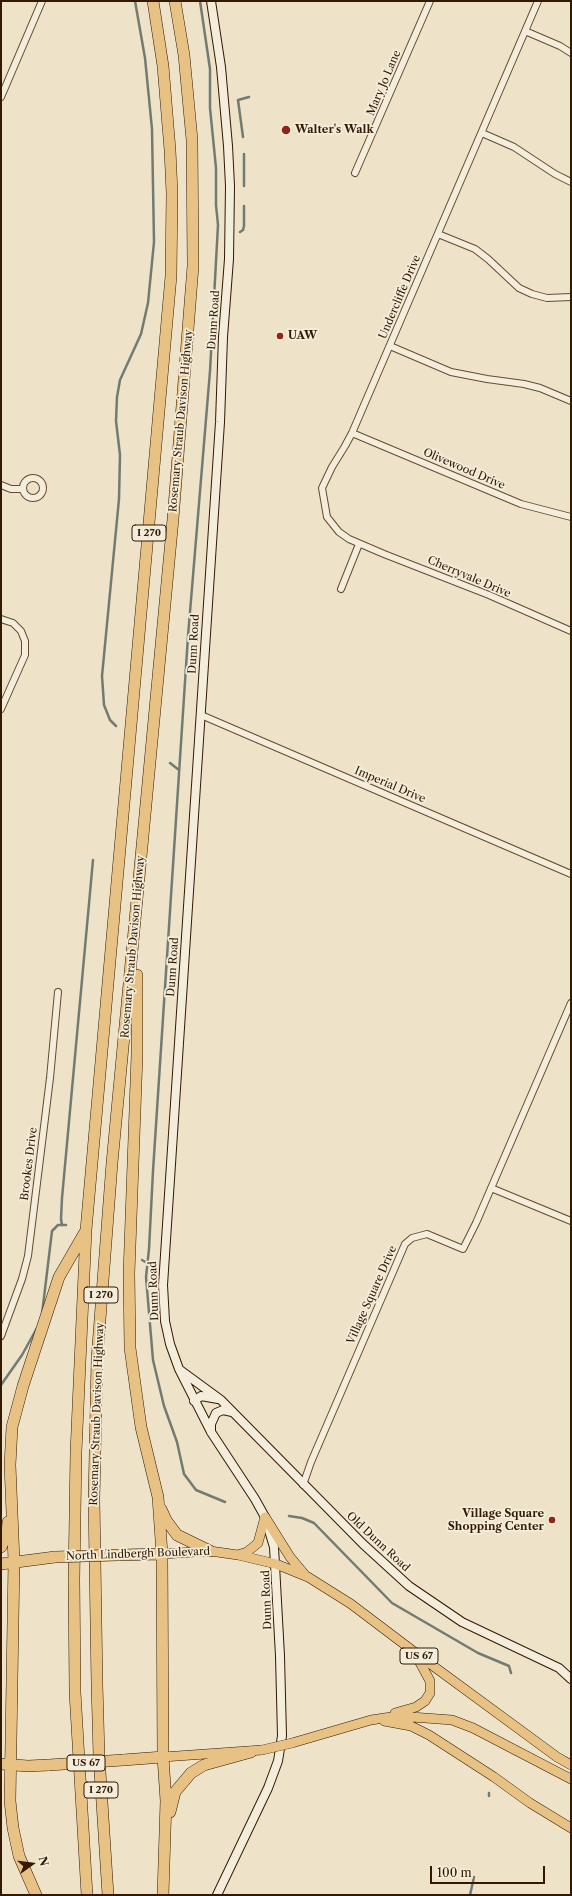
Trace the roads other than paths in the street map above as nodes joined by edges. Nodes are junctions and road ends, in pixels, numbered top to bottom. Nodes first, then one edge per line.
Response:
1 (42, 1) edge
2 (153, 1) edge
3 (175, 1) edge
4 (211, 1) edge
5 (430, 1) edge
6 (538, 1) edge
7 (525, 31) junction
8 (571, 53) edge
9 (1, 97) edge
10 (482, 133) junction
11 (356, 173) dead end
12 (571, 182) edge
13 (438, 234) junction
14 (571, 297) edge
15 (390, 346) junction
16 (571, 401) edge
17 (352, 433) junction
18 (1, 485) edge
19 (23, 489) dead end
20 (571, 517) edge
21 (359, 544) junction
22 (341, 589) dead end
23 (1, 619) edge
24 (571, 631) edge
25 (1, 709) edge
26 (201, 715) junction
27 (571, 874) edge
28 (137, 908) junction
29 (58, 992) dead end
30 (571, 1003) edge
31 (491, 1188) junction
32 (571, 1221) edge
33 (86, 1230) junction
34 (1, 1336) edge
35 (179, 1369) junction
36 (221, 1400) junction
37 (194, 1401) junction
38 (232, 1412) junction
39 (211, 1432) junction
40 (303, 1484) junction
41 (12, 1500) junction
42 (159, 1502) junction
43 (264, 1517) junction
44 (160, 1524) junction
45 (1, 1547) edge
46 (210, 1551) junction
47 (162, 1554) junction
48 (238, 1555) junction
49 (14, 1561) junction
50 (1, 1564) edge
51 (276, 1564) junction
52 (308, 1577) junction
53 (412, 1651) junction
54 (571, 1679) edge
55 (371, 1720) junction
56 (256, 1751) junction
57 (163, 1757) junction
58 (6, 1764) edge
59 (571, 1765) edge
60 (571, 1779) edge
61 (571, 1828) edge
62 (164, 1858) junction
63 (36, 1895) edge
64 (86, 1895) edge
65 (108, 1895) edge
66 (163, 1895) edge
67 (217, 1895) edge

1 - 9 street
2 - 33 highway, Rosemary Straub Davison Highway / I 270
3 - 28 highway, Rosemary Straub Davison Highway / I 270
4 - 26 street, Dunn Road
5 - 11 street, Mary Jo Lane
6 - 7 street, Undercliffe Drive
7 - 8 street
7 - 10 street, Undercliffe Drive
10 - 12 street
10 - 13 street, Undercliffe Drive
13 - 14 street
13 - 15 street, Undercliffe Drive
15 - 16 street
15 - 17 street, Undercliffe Drive
17 - 20 street, Olivewood Drive
17 - 21 street, Undercliffe Drive
18 - 19 street
21 - 22 street
21 - 24 street, Cherryvale Drive
23 - 25 street
26 - 27 street, Imperial Drive
26 - 35 street, Dunn Road
28 - 42 highway
28 - 65 highway, Rosemary Straub Davison Highway / I 270
29 - 34 street, Brookes Drive
30 - 31 street, Village Square Drive
31 - 32 street
31 - 40 street, Village Square Drive
33 - 41 highway
33 - 64 highway, Rosemary Straub Davison Highway / I 270
35 - 36 street, Old Dunn Road
35 - 37 street, Dunn Road
36 - 37 street
36 - 38 street, Old Dunn Road
37 - 39 street, Dunn Road
38 - 39 street
38 - 40 street, Old Dunn Road
39 - 43 street, Dunn Road
40 - 54 street, Old Dunn Road
41 - 45 highway
41 - 49 highway
42 - 44 highway
42 - 46 highway
43 - 48 main road
43 - 51 street, Dunn Road
43 - 52 main road
44 - 46 highway
44 - 47 highway
46 - 47 main road, North Lindbergh Boulevard / US 67
46 - 48 main road, North Lindbergh Boulevard / US 67
47 - 49 highway, North Lindbergh Boulevard / US 67, bridge
47 - 57 highway
48 - 51 main road, North Lindbergh Boulevard / US 67
49 - 50 highway, North Lindbergh Boulevard / US 67
49 - 58 highway
51 - 52 main road, North Lindbergh Boulevard / US 67
51 - 67 street, Dunn Road
52 - 53 main road, North Lindbergh Boulevard / US 67
53 - 55 main road
53 - 59 main road, North Lindbergh Boulevard / US 67
55 - 56 main road, US 67, bridge
55 - 60 main road, US 67
55 - 61 main road
56 - 57 main road, US 67
56 - 62 highway
57 - 58 highway, US 67, bridge
57 - 62 highway
58 - 63 highway
62 - 66 highway

